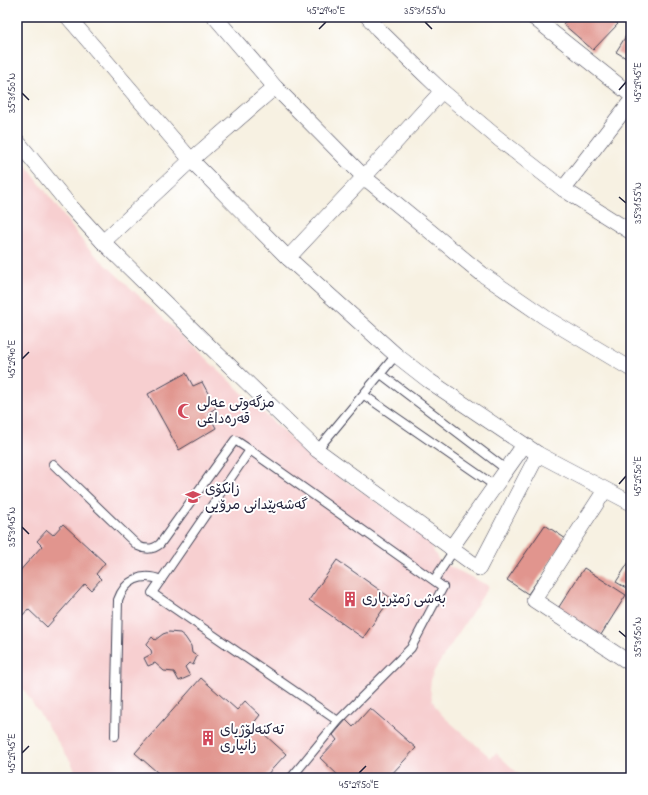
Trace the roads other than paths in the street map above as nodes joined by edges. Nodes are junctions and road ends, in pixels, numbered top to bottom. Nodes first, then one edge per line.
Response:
1 (68, 17) edge
2 (215, 17) edge
3 (368, 17) edge
4 (533, 17) edge
5 (275, 87) junction
6 (442, 91) junction
7 (631, 95) edge
8 (631, 101) edge
9 (17, 141) edge
10 (191, 160) junction
11 (364, 177) junction
12 (562, 189) junction
13 (631, 232) edge
14 (103, 242) junction
15 (288, 258) junction
16 (396, 355) junction
17 (631, 369) edge
18 (381, 374) junction
19 (364, 395) junction
20 (524, 445) junction
21 (250, 450) junction
22 (317, 450) junction
23 (538, 454) junction
24 (53, 464) dead end
25 (507, 470) junction
26 (495, 486) junction
27 (605, 490) junction
28 (631, 503) edge
29 (453, 549) junction
30 (161, 580) junction
31 (434, 580) junction
32 (631, 662) edge
33 (338, 721) junction
34 (115, 736) dead end
35 (291, 778) edge

1 - 10 street
2 - 5 street
3 - 6 street
4 - 7 street
5 - 10 street
5 - 11 street
6 - 11 street
6 - 12 street
8 - 12 street
9 - 14 street
10 - 14 street
10 - 15 street
11 - 15 street
11 - 17 street
12 - 13 street
14 - 22 street
15 - 16 street
16 - 18 lane
16 - 20 street
18 - 19 lane
18 - 25 lane
19 - 22 lane
19 - 26 lane
20 - 23 street
20 - 25 street
21 - 24 lane
21 - 30 lane
21 - 31 lane
22 - 29 street
23 - 27 street
23 - 29 street
25 - 26 street
26 - 29 street
27 - 28 street
27 - 32 street
29 - 31 lane
30 - 33 lane
30 - 34 lane
31 - 33 lane
33 - 35 lane

